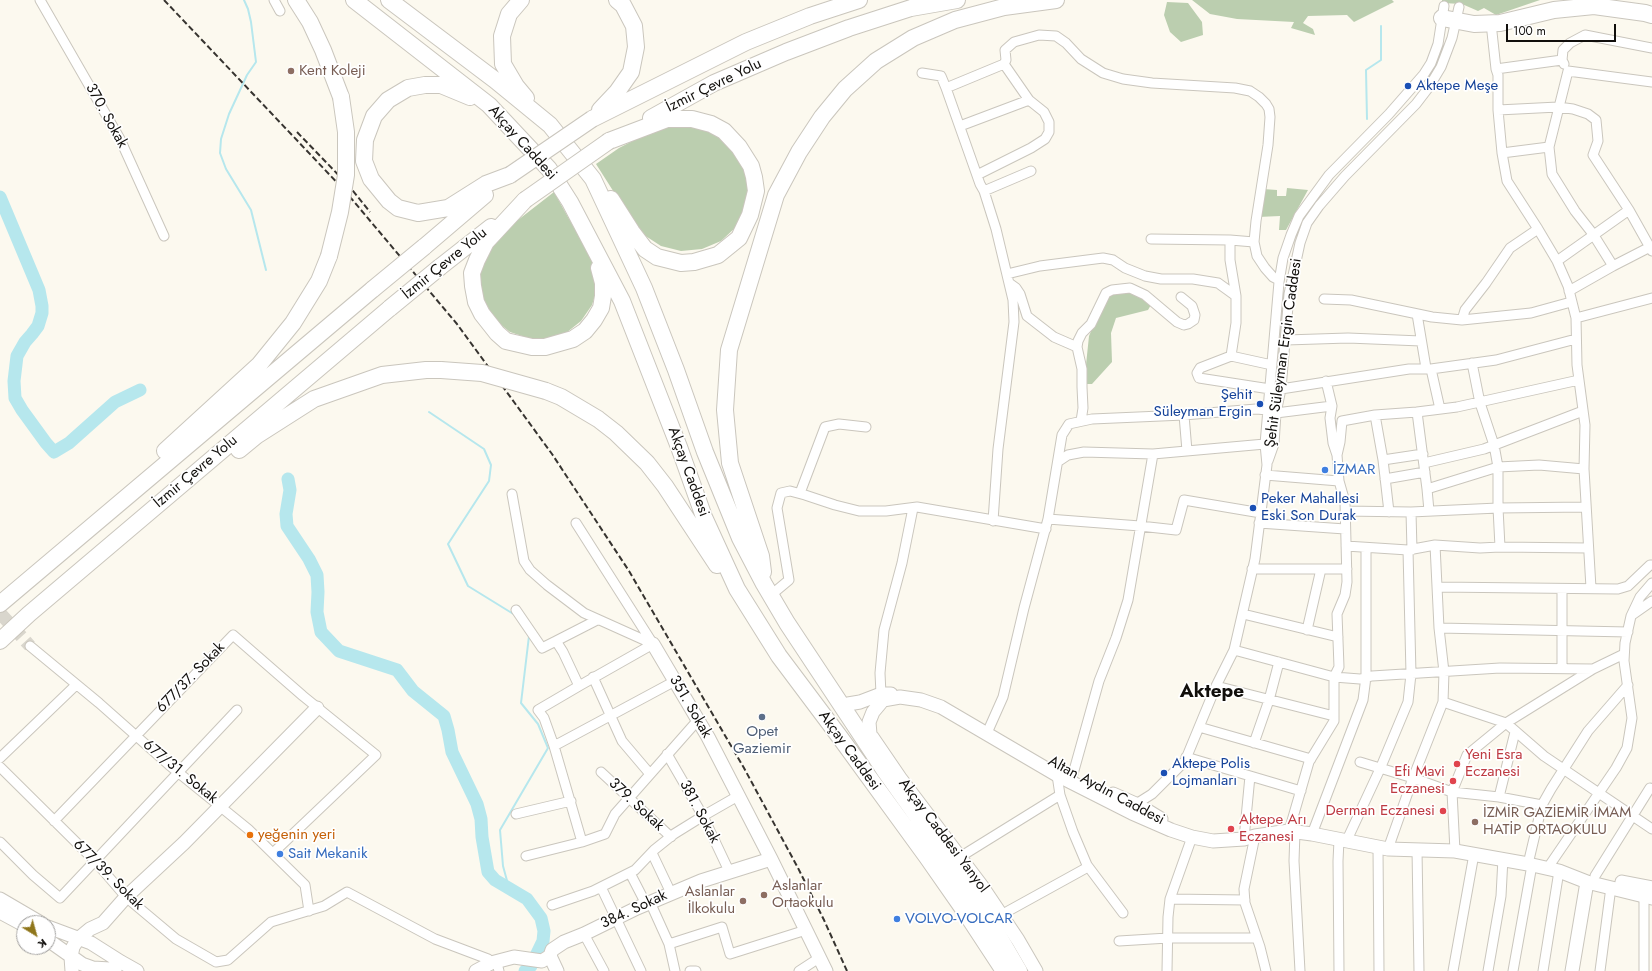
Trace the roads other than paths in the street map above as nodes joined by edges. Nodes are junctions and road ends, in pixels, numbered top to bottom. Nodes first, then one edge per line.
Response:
1 (40, 0) edge
2 (274, 0) edge
3 (296, 0) edge
4 (354, 0) edge
5 (389, 0) edge
6 (522, 0) edge
7 (617, 0) edge
8 (859, 0) edge
9 (957, 0) edge
10 (1056, 0) edge
11 (280, 11) dead end
12 (1450, 13) junction
13 (1652, 15) edge
14 (1491, 24) junction
15 (1652, 48) edge
16 (1562, 60) junction
17 (1004, 64) junction
18 (1496, 69) junction
19 (1568, 71) junction
20 (922, 73) dead end
21 (1652, 82) edge
22 (946, 88) junction
23 (1029, 100) junction
24 (489, 105) junction
25 (1558, 107) junction
26 (1498, 110) junction
27 (592, 119) junction
28 (550, 125) junction
29 (960, 126) junction
30 (609, 141) junction
31 (1549, 147) junction
32 (1502, 153) junction
33 (1031, 171) dead end
34 (510, 175) junction
35 (977, 175) junction
36 (593, 180) junction
37 (984, 191) junction
38 (525, 200) junction
39 (570, 202) junction
40 (1629, 210) junction
41 (1538, 229) junction
42 (1593, 234) junction
43 (164, 236) dead end
44 (1151, 239) dead end
45 (1230, 240) junction
46 (1254, 242) junction
47 (1651, 249) edge
48 (1557, 261) junction
49 (1613, 266) junction
50 (1007, 274) junction
51 (1279, 280) junction
52 (1009, 283) junction
53 (1569, 291) junction
54 (1236, 296) junction
55 (1181, 297) dead end
56 (1652, 298) edge
57 (1324, 299) dead end
58 (1571, 302) junction
59 (1417, 314) junction
60 (1576, 318) junction
61 (1462, 320) junction
62 (1576, 339) junction
63 (1286, 340) junction
64 (1421, 341) junction
65 (1077, 347) junction
66 (1231, 356) junction
67 (1472, 363) junction
68 (1272, 365) junction
69 (1429, 369) junction
70 (1579, 380) junction
71 (1326, 381) junction
72 (1281, 388) junction
73 (1270, 389) junction
74 (1480, 403) junction
75 (1332, 406) junction
76 (1440, 409) junction
77 (1583, 411) junction
78 (1272, 412) junction
79 (1417, 412) junction
80 (1184, 415) junction
81 (1375, 415) junction
82 (1081, 421) junction
83 (866, 427) dead end
84 (1265, 444) junction
85 (1494, 445) junction
86 (1187, 451) junction
87 (1152, 454) junction
88 (1423, 454) junction
89 (1337, 455) junction
90 (1383, 460) junction
91 (1059, 461) junction
92 (1266, 465) junction
93 (1498, 467) junction
94 (1425, 468) junction
95 (1584, 469) junction
96 (1265, 475) junction
97 (1385, 479) junction
98 (1339, 481) junction
99 (1427, 489) junction
100 (512, 494) dead end
101 (800, 494) junction
102 (167, 497) junction
103 (1586, 507) junction
104 (913, 508) junction
105 (1498, 508) junction
106 (1345, 511) junction
107 (1429, 511) junction
108 (1389, 512) junction
109 (1411, 512) junction
110 (1261, 513) junction
111 (1048, 519) junction
112 (993, 521) junction
113 (576, 523) dead end
114 (1259, 523) junction
115 (1140, 526) junction
116 (1345, 529) junction
117 (1046, 530) junction
118 (1435, 545) junction
119 (1346, 546) junction
120 (1500, 547) junction
121 (1366, 548) junction
122 (1588, 548) junction
123 (1410, 550) junction
124 (1652, 565) edge
125 (43, 568) junction
126 (1252, 569) junction
127 (1321, 569) junction
128 (1347, 569) junction
129 (1652, 583) edge
130 (1438, 587) junction
131 (1591, 588) junction
132 (767, 589) junction
133 (1562, 589) junction
134 (737, 590) junction
135 (1652, 601) edge
136 (0, 604) edge
137 (516, 610) dead end
138 (1242, 614) junction
139 (1631, 616) junction
140 (597, 620) junction
141 (1438, 628) junction
142 (1307, 630) junction
143 (1562, 631) junction
144 (1628, 632) junction
145 (1338, 637) junction
146 (0, 640) edge
147 (556, 641) junction
148 (653, 644) junction
149 (30, 646) tunnel mouth
150 (1234, 650) junction
151 (1624, 654) junction
152 (1279, 662) junction
153 (814, 665) junction
154 (1562, 668) junction
155 (1593, 669) junction
156 (1444, 672) junction
157 (1411, 674) junction
158 (593, 677) junction
159 (1334, 677) junction
160 (1366, 677) junction
161 (675, 682) junction
162 (76, 685) junction
163 (1628, 685) junction
164 (579, 686) junction
165 (1216, 686) junction
166 (881, 694) junction
167 (1270, 700) junction
168 (1443, 702) junction
169 (848, 704) junction
170 (317, 708) junction
171 (237, 710) dead end
172 (610, 716) junction
173 (1334, 716) junction
174 (698, 720) junction
175 (1506, 723) junction
176 (1199, 727) junction
177 (989, 730) junction
178 (1515, 732) junction
179 (870, 734) junction
180 (135, 735) junction
181 (1254, 743) junction
182 (554, 746) junction
183 (667, 754) junction
184 (1186, 757) junction
185 (0, 758) edge
186 (1311, 759) junction
187 (1360, 762) dead end
188 (0, 767) edge
189 (1380, 769) junction
190 (1563, 769) junction
191 (601, 772) dead end
192 (178, 773) junction
193 (650, 774) junction
194 (1073, 774) junction
195 (1057, 775) junction
196 (1250, 776) junction
197 (1413, 778) junction
198 (1650, 788) dead end
199 (1301, 791) junction
200 (1452, 792) junction
201 (1599, 793) junction
202 (1152, 794) junction
203 (1060, 795) junction
204 (738, 796) junction
205 (628, 798) junction
206 (1499, 798) junction
207 (571, 801) junction
208 (220, 805) junction
209 (1542, 805) junction
210 (1132, 808) junction
211 (516, 814) dead end
212 (1146, 815) junction
213 (703, 816) junction
214 (1633, 816) junction
215 (54, 821) junction
216 (1652, 829) edge
217 (1292, 832) junction
218 (1312, 834) junction
219 (1186, 835) junction
220 (671, 837) junction
221 (1249, 838) junction
222 (1343, 841) junction
223 (0, 842) edge
224 (582, 842) junction
225 (1383, 849) junction
226 (1417, 850) junction
227 (1455, 851) junction
228 (273, 853) junction
229 (652, 853) junction
230 (1474, 854) junction
231 (526, 856) dead end
232 (960, 856) junction
233 (771, 858) junction
234 (1503, 858) junction
235 (95, 861) junction
236 (1530, 864) junction
237 (1088, 867) junction
238 (729, 871) junction
239 (1557, 871) junction
240 (630, 873) junction
241 (1591, 879) junction
242 (601, 886) junction
243 (1610, 887) junction
244 (671, 893) junction
245 (1649, 894) edge
246 (126, 897) junction
247 (0, 899) edge
248 (1170, 899) junction
249 (1245, 900) junction
250 (648, 903) junction
251 (552, 905) dead end
252 (309, 911) junction
253 (0, 912) edge
254 (1123, 913) dead end
255 (27, 915) edge
256 (1001, 915) junction
257 (617, 918) junction
258 (16, 921) edge
259 (103, 922) junction
260 (56, 930) edge
261 (806, 930) junction
262 (584, 934) junction
263 (1168, 938) junction
264 (1257, 938) junction
265 (78, 939) junction
266 (1119, 941) dead end
267 (668, 944) junction
268 (56, 946) edge
269 (102, 949) junction
270 (71, 957) junction
271 (546, 958) junction
272 (819, 958) junction
273 (496, 966) edge
274 (92, 970) edge
275 (72, 971) edge
276 (116, 971) edge
277 (137, 971) edge
278 (476, 971) edge
279 (557, 971) edge
280 (604, 971) edge
281 (641, 971) edge
282 (675, 971) edge
283 (690, 971) edge
284 (696, 971) edge
285 (799, 971) edge
286 (826, 971) edge
287 (1004, 971) edge
288 (1019, 971) edge
289 (1036, 971) edge
290 (1167, 971) edge
291 (1266, 971) edge
292 (1300, 971) edge
293 (1340, 971) edge
294 (1379, 971) edge
295 (1418, 971) edge
296 (1453, 971) edge
297 (1488, 971) edge
298 (1513, 971) edge
299 (1543, 971) edge
300 (1572, 971) edge
301 (1600, 971) edge
302 (1644, 971) edge

1 - 43 street, 370. Sokak
2 - 11 street
3 - 125 highway, bridge
4 - 24 highway, Akçay Caddesi
5 - 28 highway, Akçay Caddesi
6 - 28 highway
7 - 27 highway
8 - 27 highway, İzmir Çevre Yolu
9 - 30 highway, İzmir Çevre Yolu
10 - 132 highway
12 - 14 highway
12 - 51 street, Şehit Süleyman Ergin Caddesi
12 - 63 street, Şehit Süleyman Ergin Caddesi
13 - 14 highway
14 - 18 street
15 - 16 street
16 - 18 street
16 - 19 street
17 - 22 street
17 - 23 street
17 - 46 street
18 - 26 street
19 - 21 street
19 - 25 street
20 - 22 street
22 - 29 street
23 - 29 street
23 - 35 street
24 - 34 highway
24 - 39 highway, Akçay Caddesi
25 - 26 street
25 - 31 street
25 - 40 street
26 - 32 street
27 - 34 highway, İzmir Çevre Yolu, bridge
28 - 36 highway, Akçay Caddesi
29 - 35 street
30 - 36 highway
30 - 38 highway, İzmir Çevre Yolu, bridge
31 - 32 street
31 - 42 street
32 - 41 street
33 - 37 street
34 - 125 highway, İzmir Çevre Yolu, bridge
35 - 37 street
36 - 132 highway, Akçay Caddesi
37 - 50 street
38 - 39 highway
38 - 102 highway, İzmir Çevre Yolu, bridge
39 - 134 highway, Akçay Caddesi
40 - 42 street
40 - 47 street
41 - 48 street
41 - 61 street
42 - 48 street
42 - 49 street
44 - 45 street
45 - 46 street
45 - 54 street
46 - 51 street
47 - 49 street
48 - 53 street
49 - 53 street
50 - 52 street
50 - 54 street
51 - 68 street, Şehit Süleyman Ergin Caddesi
52 - 65 street
52 - 112 street
53 - 58 street
54 - 66 street
55 - 65 street
56 - 60 street
57 - 59 street
58 - 60 street
58 - 61 street
59 - 61 street
59 - 64 street
60 - 62 street
62 - 67 street
62 - 70 street
63 - 64 street
63 - 72 street, Şehit Süleyman Ergin Caddesi
64 - 69 street
65 - 82 street
66 - 68 street
66 - 73 street
67 - 69 street
67 - 74 street
68 - 73 street, Şehit Süleyman Ergin Caddesi
69 - 71 street
69 - 76 street
70 - 74 street
70 - 77 street
71 - 72 street
71 - 75 street
72 - 73 street
72 - 78 street, Şehit Süleyman Ergin Caddesi
73 - 78 street, Şehit Süleyman Ergin Caddesi
74 - 76 street
74 - 85 street
75 - 78 street
75 - 89 street
76 - 79 street
77 - 85 street
77 - 95 street
78 - 80 street
78 - 84 street, Şehit Süleyman Ergin Caddesi
78 - 92 street, Şehit Süleyman Ergin Caddesi
79 - 81 street
79 - 88 street
80 - 82 street
80 - 86 street
81 - 89 street
81 - 90 street
82 - 91 street
83 - 101 street
84 - 86 street
84 - 92 street, Şehit Süleyman Ergin Caddesi
85 - 93 street
85 - 94 street
86 - 87 street
87 - 91 street
87 - 115 street
88 - 90 street
88 - 94 street
89 - 98 street
90 - 97 street
91 - 111 street
92 - 96 street, Şehit Süleyman Ergin Caddesi
93 - 95 street
93 - 99 street
93 - 105 street
94 - 97 street
94 - 99 street
95 - 103 street
96 - 98 street
96 - 110 street, Şehit Süleyman Ergin Caddesi
97 - 108 street
98 - 106 street
99 - 107 street
100 - 140 street
101 - 104 street
101 - 132 street
102 - 134 highway, bridge
102 - 146 highway, İzmir Çevre Yolu
103 - 105 street
103 - 122 street
104 - 112 street
104 - 166 street
105 - 107 street
105 - 120 street
106 - 108 street
106 - 116 street
107 - 109 street
108 - 109 street
109 - 123 street
110 - 114 street, Şehit Süleyman Ergin Caddesi
110 - 115 street
111 - 115 street
111 - 117 street
112 - 117 street
113 - 148 street
114 - 116 street
114 - 126 street, Şehit Süleyman Ergin Caddesi
115 - 194 street
116 - 119 street
117 - 177 street
118 - 120 street
118 - 123 street
118 - 130 street
119 - 121 street
119 - 128 street
120 - 122 street
121 - 123 street
121 - 160 street
122 - 131 street
123 - 157 street
124 - 131 street
125 - 136 highway, İzmir Çevre Yolu
126 - 127 street
126 - 138 street, Şehit Süleyman Ergin Caddesi
127 - 128 street
127 - 142 street
128 - 145 street
129 - 139 street
130 - 133 street
130 - 141 street
131 - 133 street
132 - 153 highway, Akçay Caddesi
133 - 143 street
134 - 287 highway, Akçay Caddesi
135 - 139 street
137 - 147 street
138 - 142 street
138 - 150 street, Şehit Süleyman Ergin Caddesi
139 - 144 street
140 - 147 street
140 - 148 street
141 - 143 street
141 - 156 street
142 - 145 street
143 - 144 street
143 - 154 street
144 - 151 street
145 - 159 street
147 - 164 street
148 - 158 street
148 - 161 main road, 351. Sokak
149 - 162 street, 677/31. Sokak
150 - 152 street
150 - 165 street, Şehit Süleyman Ergin Caddesi
151 - 155 street
151 - 163 street
152 - 159 street
152 - 167 street
153 - 169 main road
153 - 288 highway, Akçay Caddesi
154 - 155 street
154 - 156 street
155 - 175 street
156 - 157 street
156 - 168 street
157 - 160 street
157 - 189 street
158 - 164 street
158 - 172 street
159 - 160 street
159 - 173 street
160 - 218 street
161 - 172 street
161 - 174 main road, 351. Sokak
162 - 180 street, 677/31. Sokak
162 - 185 street
163 - 190 street
163 - 201 street
164 - 182 street
165 - 167 street
165 - 176 street, Şehit Süleyman Ergin Caddesi
166 - 169 main road, Altan Aydın Caddesi
166 - 177 main road, Altan Aydın Caddesi
167 - 173 street
167 - 181 street
168 - 175 street
168 - 197 street
169 - 179 main road, Akçay Caddesi Yanyol
170 - 180 street, 677/37. Sokak
170 - 208 main road
170 - 228 street, 677/37. Sokak
171 - 192 street
172 - 182 street
172 - 193 street
173 - 186 street
174 - 183 street
174 - 204 main road, 351. Sokak
175 - 178 street
175 - 200 street
176 - 181 street
176 - 184 street, Şehit Süleyman Ergin Caddesi
177 - 179 main road, Altan Aydın Caddesi
177 - 194 main road, Altan Aydın Caddesi
177 - 195 main road, Altan Aydın Caddesi
178 - 190 street
178 - 206 street
179 - 232 main road, Akçay Caddesi Yanyol
180 - 192 street, 677/31. Sokak
180 - 215 street, 677/37. Sokak
181 - 186 street
182 - 207 street
183 - 193 street
183 - 213 street, 381. Sokak
184 - 196 street
184 - 202 street, Şehit Süleyman Ergin Caddesi
186 - 199 street
187 - 189 street
188 - 215 street, 677/39. Sokak
189 - 197 street
189 - 222 street
190 - 201 street
190 - 209 street
191 - 205 street, 379. Sokak
192 - 208 street, 677/31. Sokak
192 - 235 street
193 - 205 street
194 - 210 main road, Altan Aydın Caddesi
195 - 203 street
195 - 210 main road, Altan Aydın Caddesi
196 - 199 street
196 - 221 street
197 - 200 street
197 - 225 street
198 - 214 street
199 - 217 street
200 - 206 street
200 - 227 street
201 - 214 street
201 - 239 street
202 - 210 street, Şehit Süleyman Ergin Caddesi
202 - 212 street
203 - 232 street
203 - 237 street
204 - 213 street
204 - 233 main road, 351. Sokak
205 - 220 street, 379. Sokak
205 - 224 street
206 - 209 street
207 - 211 street
207 - 224 street
208 - 228 street, 677/31. Sokak
208 - 246 main road
209 - 236 street
210 - 212 main road, Altan Aydın Caddesi
212 - 219 main road, Altan Aydın Caddesi
213 - 220 street
213 - 238 street, 381. Sokak
214 - 216 street
214 - 241 street
215 - 235 street, 677/39. Sokak
217 - 218 main road
217 - 221 main road
217 - 292 street
218 - 222 main road
219 - 221 main road
219 - 248 street
220 - 229 street
221 - 249 street
222 - 225 main road
222 - 293 street
223 - 235 street
224 - 231 street
225 - 226 main road
225 - 294 street
226 - 227 main road
226 - 295 street
227 - 230 main road
228 - 252 street, 677/31. Sokak
229 - 240 street
229 - 244 street
230 - 234 main road
230 - 296 street
232 - 256 main road, Akçay Caddesi Yanyol
233 - 238 main road, 384. Sokak
233 - 261 main road, 351. Sokak
234 - 236 main road
234 - 297 street
235 - 246 street, 677/39. Sokak
236 - 239 main road
236 - 298 street
237 - 254 street
237 - 256 street
238 - 244 main road, 384. Sokak
239 - 241 main road
239 - 299 street
240 - 242 street
240 - 250 street
241 - 243 main road
241 - 245 main road
241 - 300 main road
242 - 251 street
242 - 257 street
243 - 245 main road
243 - 301 street
244 - 250 main road, 384. Sokak
245 - 302 street
246 - 252 street, 677/39. Sokak
246 - 259 main road
247 - 255 main road
248 - 249 street
248 - 263 street
249 - 264 street
250 - 257 main road, 384. Sokak
250 - 267 street
252 - 273 street
253 - 258 main road
256 - 289 main road, Akçay Caddesi Yanyol
257 - 262 main road, 384. Sokak
257 - 281 street
259 - 265 main road
259 - 269 main road
260 - 265 main road
261 - 267 street
261 - 272 main road, 351. Sokak
262 - 271 main road, 384. Sokak
262 - 280 street
263 - 264 street
263 - 266 street
263 - 290 street
264 - 291 street
265 - 269 main road
265 - 270 main road
267 - 282 street
268 - 270 main road
269 - 274 main road
269 - 277 main road
270 - 274 main road
270 - 275 main road
271 - 273 main road
271 - 279 main road
272 - 285 street
272 - 286 main road, 351. Sokak
273 - 278 main road
274 - 276 main road
283 - 284 street

